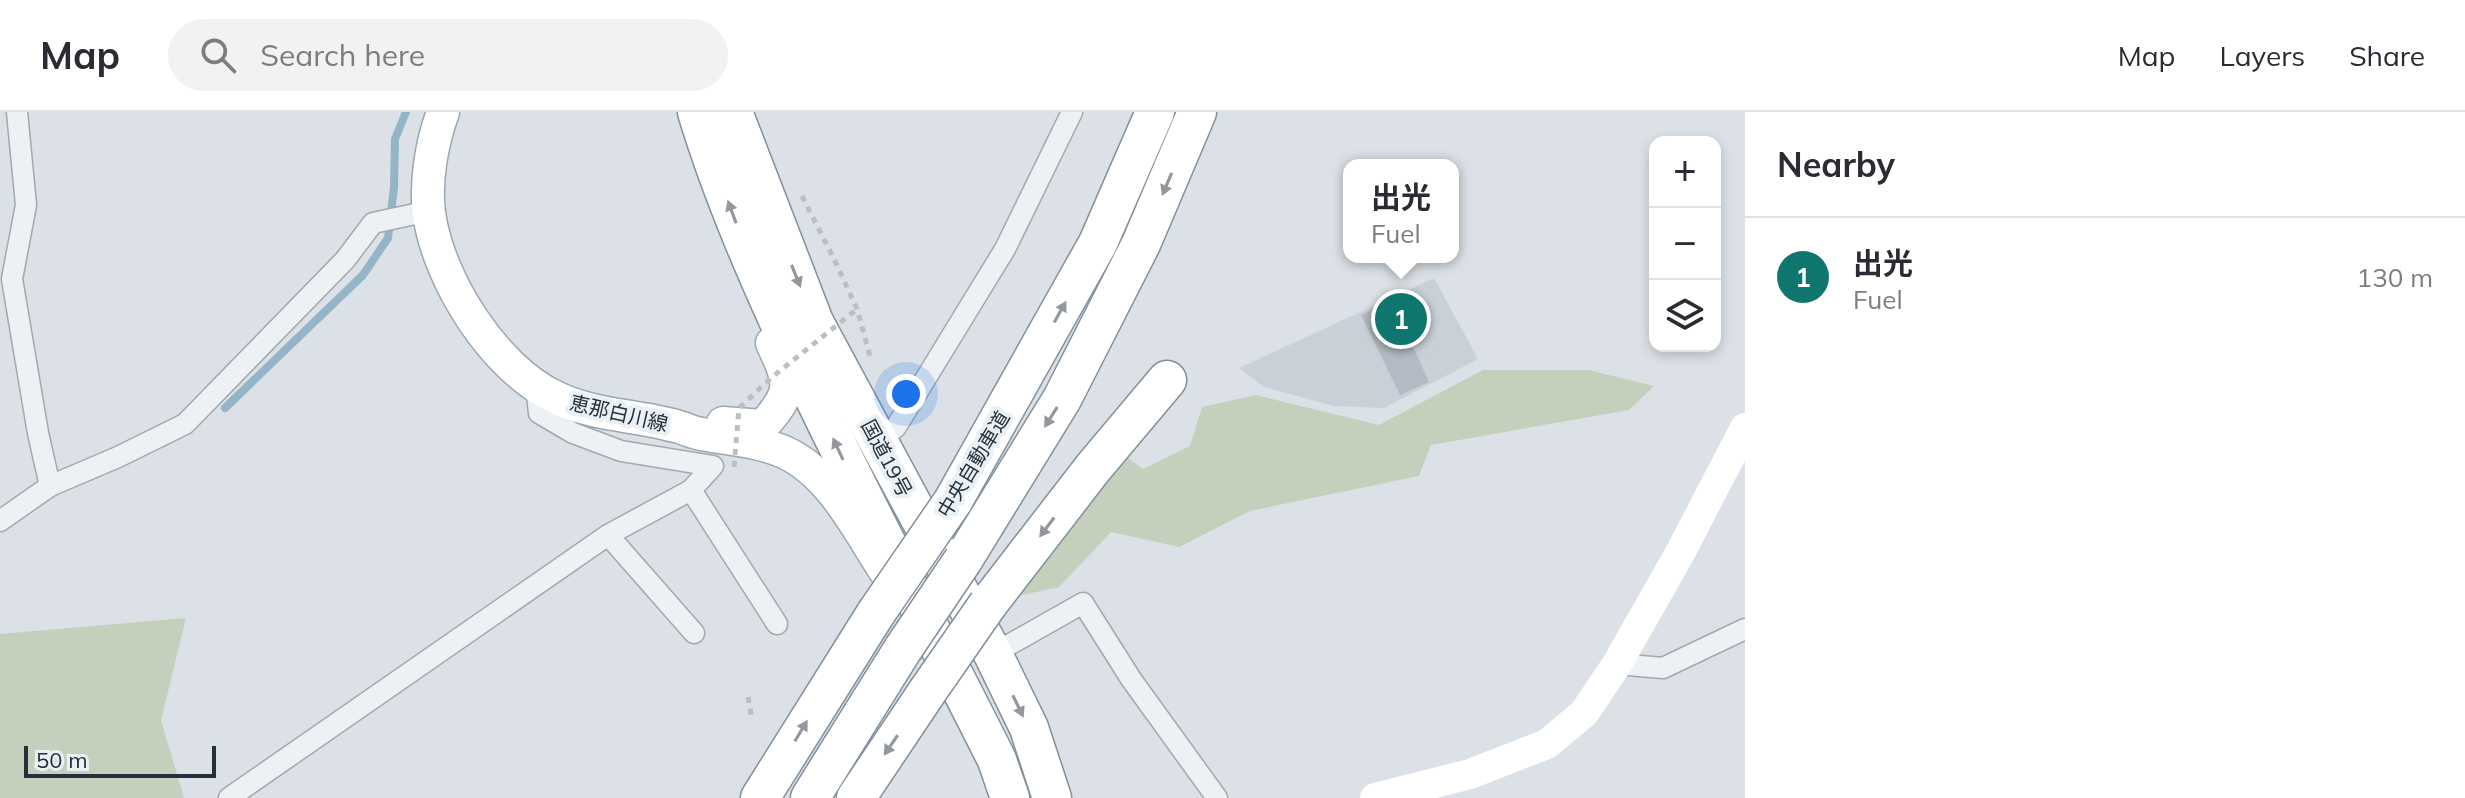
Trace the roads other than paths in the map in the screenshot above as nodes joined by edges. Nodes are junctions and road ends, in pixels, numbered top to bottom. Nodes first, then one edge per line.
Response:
1 (17, 112) edge
2 (443, 112) edge
3 (697, 112) edge
4 (733, 112) edge
5 (746, 112) edge
6 (1072, 112) edge
7 (1155, 112) edge
8 (1197, 112) edge
9 (784, 199) junction
10 (418, 213) junction
11 (769, 300) junction
12 (1167, 380) dead end
13 (536, 386) junction
14 (681, 427) junction
15 (1745, 428) edge
16 (878, 442) junction
17 (50, 486) junction
18 (691, 490) junction
19 (0, 521) edge
20 (608, 535) junction
21 (911, 594) junction
22 (777, 624) dead end
23 (1745, 629) edge
24 (694, 633) dead end
25 (993, 654) junction
26 (1617, 664) junction
27 (229, 798) edge
28 (760, 798) edge
29 (810, 798) edge
30 (856, 798) edge
31 (1010, 798) edge
32 (1052, 798) edge
33 (1217, 798) edge
34 (1375, 798) edge

1 - 17 street
2 - 10 main road, 恵那白川線
11 -> 3 highway, 国道19号
4 - 9 highway, 国道19号
5 - 9 main road
6 - 16 street
28 -> 7 highway, 中央自動車道, bridge
8 -> 29 highway, 中央自動車道, bridge
9 -> 16 highway, 国道19号
10 - 13 main road, 恵那白川線
10 - 17 street
11 - 14 main road
21 -> 11 highway, 国道19号
12 -> 30 highway, bridge
13 - 14 main road, 恵那白川線
13 - 18 street
14 - 21 main road
15 - 26 street
16 - 25 highway, 国道19号
17 - 19 street
18 - 20 street
18 - 22 street
20 - 24 street
20 - 27 street
21 - 31 highway, 国道19号
23 - 26 street
25 -> 32 highway, 国道19号
25 - 33 street
26 - 34 street

